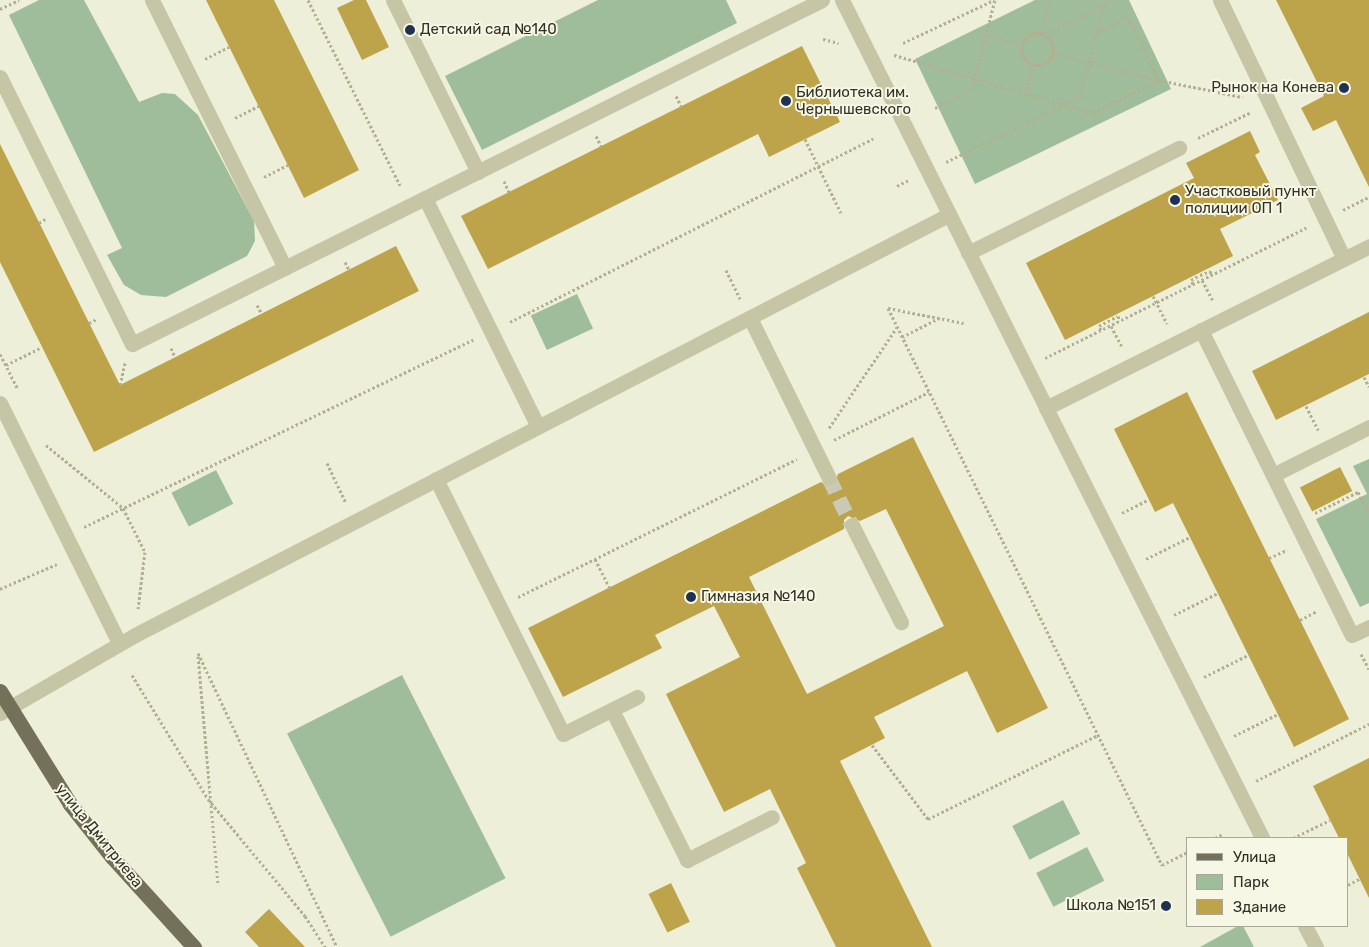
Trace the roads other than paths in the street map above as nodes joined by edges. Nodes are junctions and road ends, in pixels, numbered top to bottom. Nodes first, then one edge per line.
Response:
1 (152, 0) edge
2 (393, 0) edge
3 (822, 0) edge
4 (842, 0) edge
5 (1220, 0) edge
6 (803, 4) edge
7 (0, 77) edge
8 (1179, 148) road end
9 (478, 172) junction
10 (424, 198) junction
11 (948, 215) junction
12 (1369, 246) edge
13 (968, 253) junction
14 (1344, 259) junction
15 (285, 268) junction
16 (750, 318) junction
17 (1201, 330) junction
18 (0, 403) edge
19 (1046, 408) junction
20 (538, 427) junction
21 (1369, 427) edge
22 (1273, 475) junction
23 (829, 478) tunnel mouth
24 (436, 479) junction
25 (852, 525) tunnel mouth
26 (900, 622) dead end
27 (1369, 627) edge
28 (119, 643) junction
29 (0, 691) edge
30 (637, 697) dead end
31 (5, 710) edge
32 (612, 710) junction
33 (772, 817) dead end
34 (1261, 837) edge
35 (1306, 927) edge
36 (194, 947) edge
37 (1316, 947) edge

1 - 15 street
2 - 9 street
3 - 6 street
4 - 11 street
5 - 14 street
6 - 9 street
7 - 15 street
8 - 13 street
9 - 10 street
10 - 15 street
10 - 20 street
11 - 13 street
11 - 16 street
12 - 14 street
13 - 19 street
14 - 17 street
16 - 20 street
16 - 23 street
17 - 19 street
17 - 22 street
18 - 28 street
19 - 34 street
20 - 24 street
21 - 22 street
22 - 27 street
24 - 28 street
24 - 32 street
25 - 26 street
28 - 31 street
29 - 31 main road, улица Дмитриева
30 - 32 street
31 - 36 main road, улица Дмитриева
32 - 33 street
35 - 37 street

